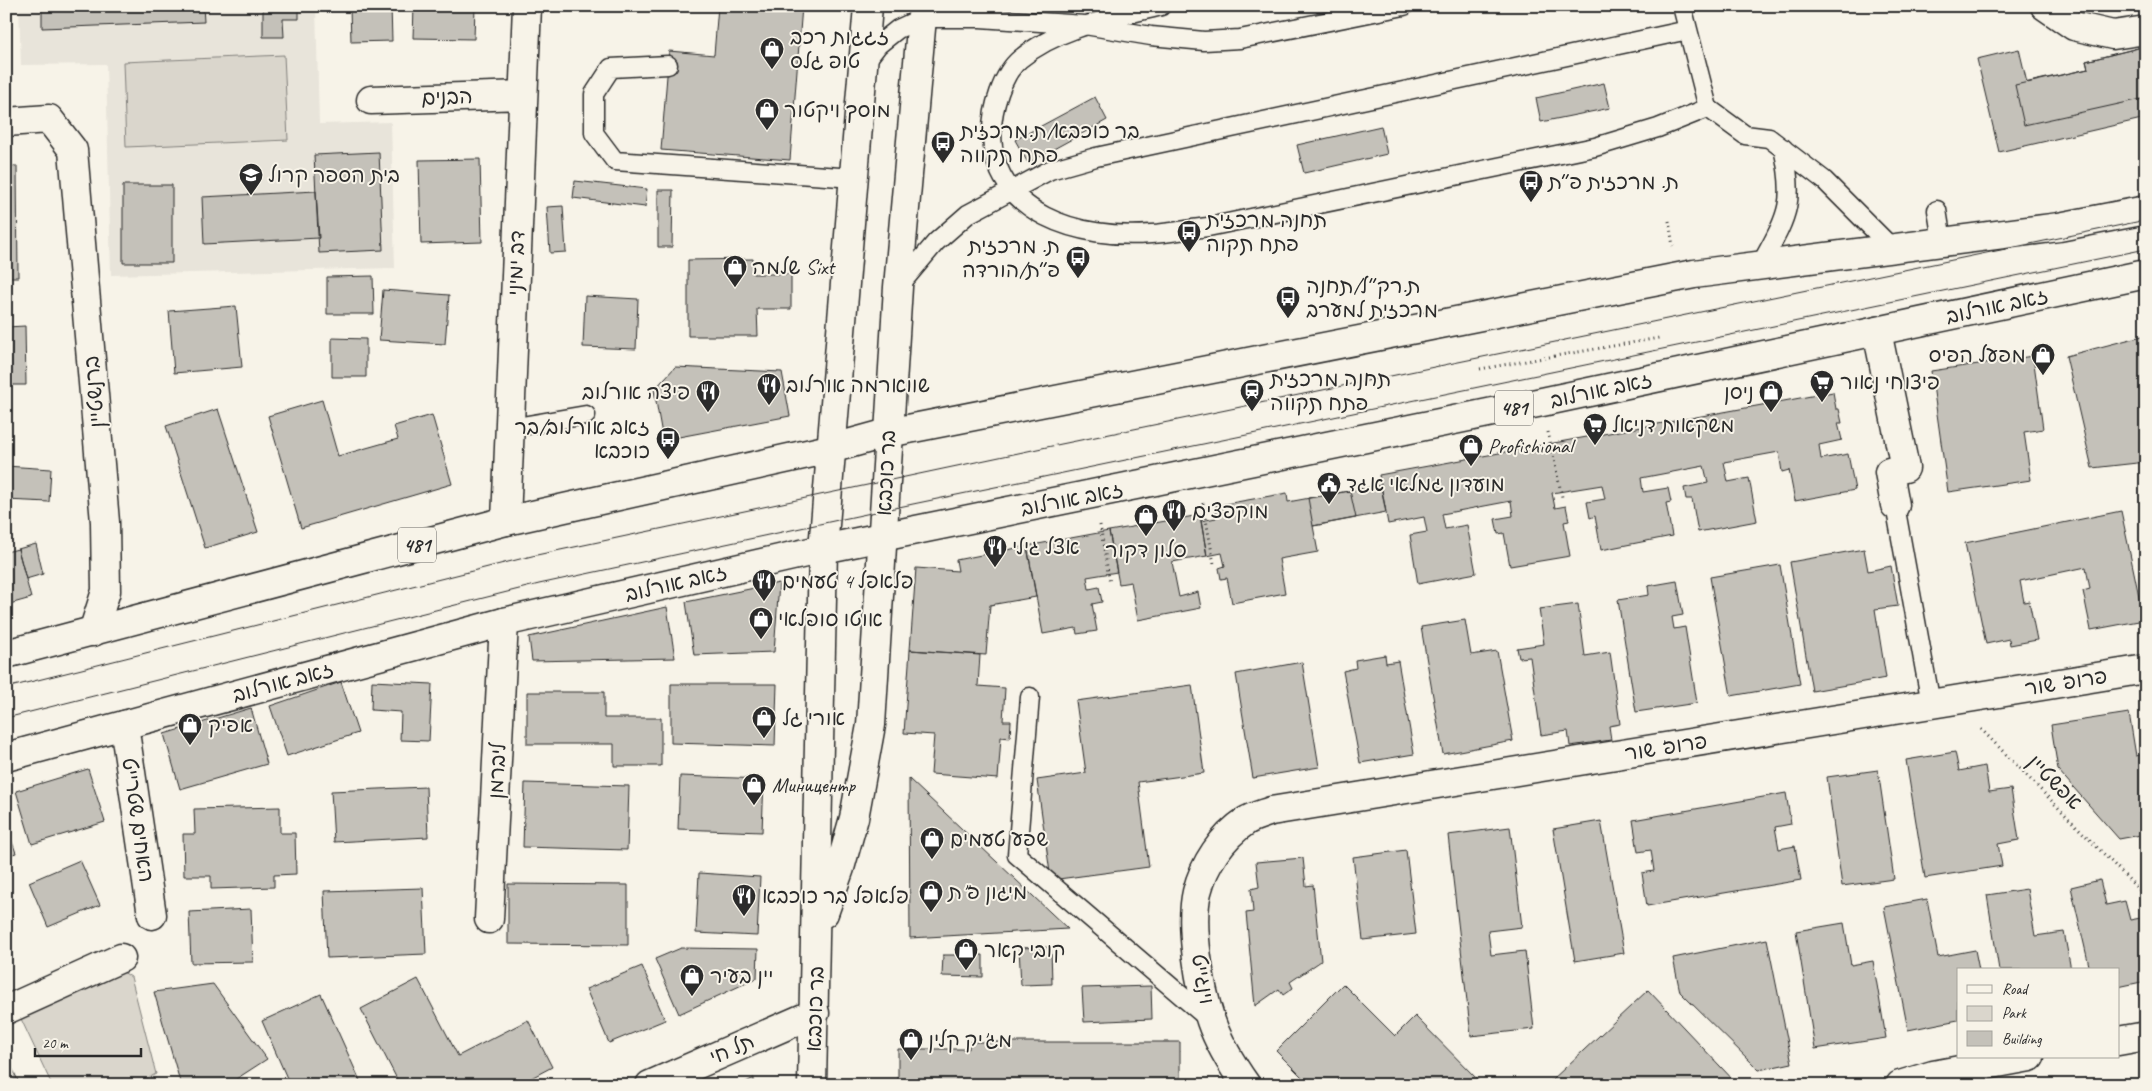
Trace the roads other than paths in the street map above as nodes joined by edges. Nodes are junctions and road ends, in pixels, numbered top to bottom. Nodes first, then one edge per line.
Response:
1 (527, 6) edge
2 (868, 6) edge
3 (1161, 6) edge
4 (1404, 6) edge
5 (1682, 6) edge
6 (2044, 6) edge
7 (923, 12) edge
8 (1085, 25) junction
9 (1688, 30) junction
10 (2146, 30) edge
11 (668, 65) dead end
12 (863, 65) junction
13 (523, 95) junction
14 (371, 100) dead end
15 (1708, 108) junction
16 (6, 122) edge
17 (1783, 148) junction
18 (854, 178) junction
19 (1010, 191) junction
20 (1937, 210) dead end
21 (2146, 210) edge
22 (1942, 241) junction
23 (1892, 248) junction
24 (1761, 264) junction
25 (2146, 274) edge
26 (898, 287) junction
27 (1878, 332) junction
28 (586, 414) dead end
29 (510, 428) junction
30 (888, 433) junction
31 (830, 449) junction
32 (1895, 505) joint
33 (506, 520) junction
34 (882, 537) junction
35 (822, 549) junction
36 (504, 622) junction
37 (93, 632) junction
38 (6, 654) edge
39 (2146, 669) edge
40 (1030, 697) dead end
41 (1931, 704) junction
42 (124, 725) junction
43 (6, 757) edge
44 (1207, 865) joint
45 (152, 915) dead end
46 (489, 919) dead end
47 (817, 933) junction
48 (121, 958) dead end
49 (6, 1010) edge
50 (815, 1013) junction
51 (1211, 1021) junction
52 (2146, 1036) edge
53 (2120, 1041) edge
54 (2025, 1058) edge
55 (650, 1085) edge
56 (812, 1085) edge
57 (1246, 1085) edge
58 (1900, 1085) edge

1 - 13 street, דב ימיני
2 - 12 street, בר כוכבא
3 - 8 lane
4 - 8 lane
5 - 9 lane
6 - 10 street
7 - 8 lane
7 - 12 lane
7 - 26 street, בר כוכבא
8 - 19 lane
9 - 15 lane
9 - 19 lane
11 - 18 lane
12 - 18 street, בר כוכבא
13 - 14 street, הבנים
13 - 29 street, דב ימיני
15 - 17 lane
15 - 19 lane
16 - 37 street, ברנשטיין
17 - 23 lane
17 - 24 lane
18 - 31 street, בר כוכבא
19 - 26 lane
20 - 22 lane
21 - 22 street, 481
22 - 23 street, 481
23 - 24 street, 481
24 - 30 street, 481
25 - 27 street, זאב אורלוב / 481
26 - 30 street, בר כוכבא
27 - 32 street
27 - 34 street, זאב אורלוב / 481
28 - 29 lane
29 - 33 street, דב ימיני
30 - 31 street, 481
30 - 34 street, בר כוכבא
31 - 33 street, 481
31 - 35 street, בר כוכבא
32 - 41 lane
33 - 37 street, 481
34 - 35 street, זאב אורלוב / 481
34 - 47 street, בר כוכבא
35 - 36 street, זאב אורלוב / 481
35 - 47 street, בר כוכבא
36 - 42 street, זאב אורלוב / 481
36 - 46 street, ליברמן
37 - 38 street, 481
39 - 41 street, פרופ' שור
40 - 51 lane
41 - 44 street, פרופ' שור
42 - 43 street, זאב אורלוב / 481
42 - 45 street, האחים שטרייט
44 - 51 street, וינגייט
47 - 50 street, בר כוכבא
48 - 49 street
50 - 55 street, תל חי
50 - 56 street, בר כוכבא
51 - 57 street, וינגייט
52 - 53 street
54 - 58 street

